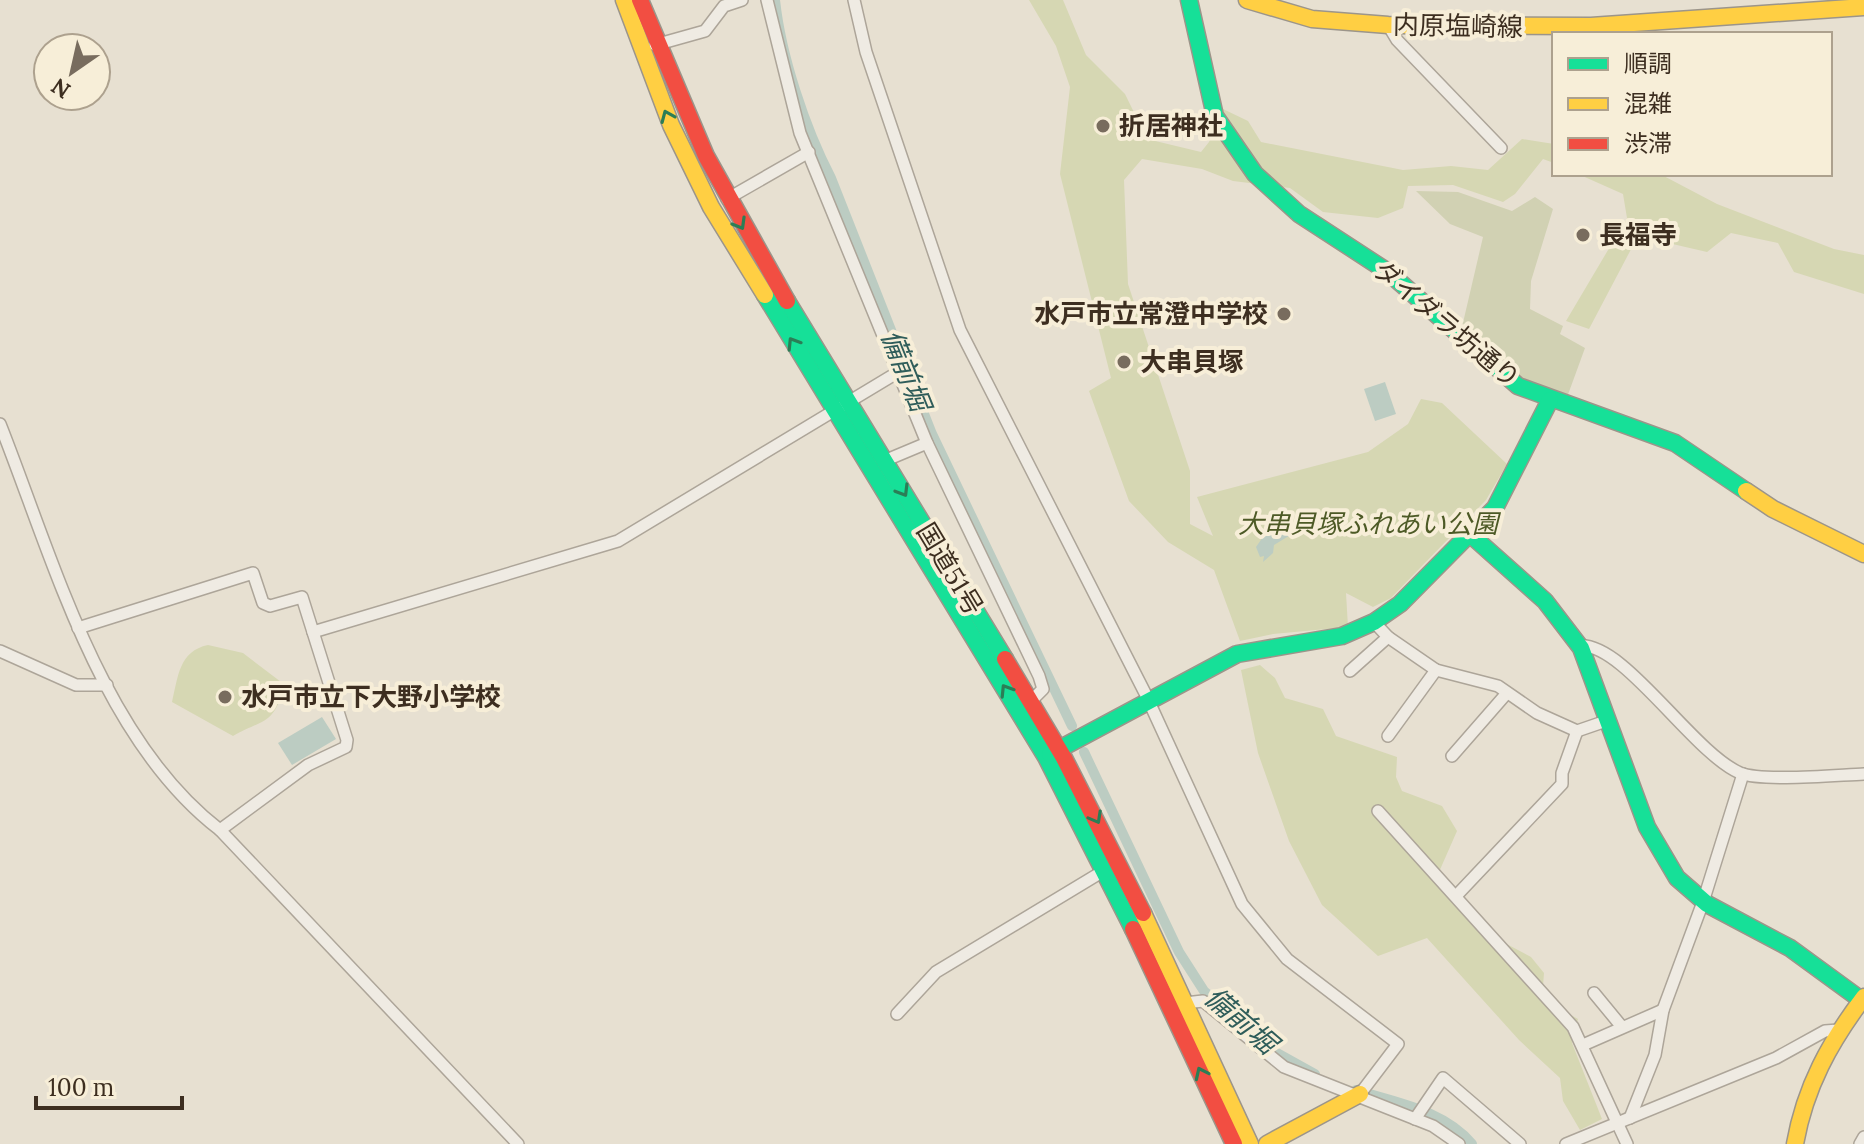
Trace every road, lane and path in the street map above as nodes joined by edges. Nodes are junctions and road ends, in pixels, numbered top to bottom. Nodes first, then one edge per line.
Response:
1 (624, 0) edge
2 (640, 0) edge
3 (742, 0) edge
4 (767, 0) edge
5 (854, 0) edge
6 (1189, 0) edge
7 (1247, 0) edge
8 (1864, 7) edge
9 (1388, 25) junction
10 (655, 45) junction
11 (1501, 148) dead end
12 (809, 152) junction
13 (726, 200) junction
14 (900, 371) junction
15 (1550, 400) junction
16 (841, 405) junction
17 (0, 424) edge
18 (927, 443) junction
19 (884, 461) junction
20 (1471, 535) junction
21 (1864, 554) edge
22 (1374, 622) junction
23 (78, 628) junction
24 (313, 632) junction
25 (1388, 637) junction
26 (1579, 646) junction
27 (0, 651) edge
28 (1436, 670) junction
29 (1350, 671) dead end
30 (107, 685) junction
31 (1507, 693) junction
32 (1031, 701) junction
33 (1149, 701) junction
34 (1609, 720) junction
35 (1577, 731) junction
36 (1388, 736) dead end
37 (1052, 753) junction
38 (1452, 756) dead end
39 (1743, 774) junction
40 (1864, 774) edge
41 (1378, 811) dead end
42 (220, 830) junction
43 (1105, 870) junction
44 (1456, 896) junction
45 (1703, 902) junction
46 (1594, 993) dead end
47 (1863, 1000) edge
48 (1185, 1003) junction
49 (1663, 1010) junction
50 (897, 1014) dead end
51 (1622, 1027) junction
52 (1838, 1030) junction
53 (1583, 1045) junction
54 (1361, 1092) junction
55 (1419, 1111) junction
56 (1624, 1121) junction
57 (1864, 1137) edge
58 (518, 1144) edge
59 (1234, 1144) edge
60 (1250, 1144) edge
61 (1267, 1144) edge
62 (1459, 1144) edge
63 (1520, 1144) edge
64 (1566, 1144) edge
65 (1627, 1144) edge
66 (1795, 1144) edge
67 (1860, 1144) edge

16 -> 1 main road, 国道51号
2 - 10 main road, 国道51号
3 - 10 street
4 - 12 street
5 - 33 street
6 - 15 main road, ダイダラ坊通り
7 - 9 main road, 内原塩崎線
8 - 9 main road, 内原塩崎線
9 - 11 street
10 - 13 main road, 国道51号
12 - 13 street
12 - 14 street
13 -> 16 main road, 国道51号
14 - 16 street
14 - 18 street
15 - 20 main road
15 - 21 main road, ダイダラ坊通り
16 - 19 main road, 国道51号
16 - 24 street
37 -> 16 main road, 国道51号
17 - 23 street
18 - 19 street
18 - 32 street
19 -> 32 main road, 国道51号
20 - 22 main road
20 - 26 main road
22 - 25 street
22 - 33 main road
23 - 24 street
23 - 30 street
24 - 42 street
25 - 28 street
25 - 29 street
26 - 34 main road
26 - 39 street
27 - 30 street
28 - 31 street
28 - 36 street
30 - 42 street
31 - 35 street
31 - 38 street
32 - 37 main road, 国道51号
33 - 37 main road
33 - 54 street
34 - 35 street
34 - 45 main road
35 - 44 street
37 - 43 main road, 国道51号
37 -> 48 main road, 国道51号
39 - 40 street
39 - 45 street
41 - 44 street
42 - 58 street
43 - 50 street
59 -> 43 main road, 国道51号
44 - 53 street
45 - 47 main road
45 - 49 street
46 - 51 street
47 - 52 main road
48 - 54 street
48 - 60 main road, 国道51号
49 - 51 street
49 - 56 street
51 - 53 street
52 - 56 street
52 - 66 main road
53 - 56 street
54 - 55 street
54 - 61 main road
55 - 62 street
55 - 63 street
56 - 64 street
56 - 65 street
57 - 67 street

